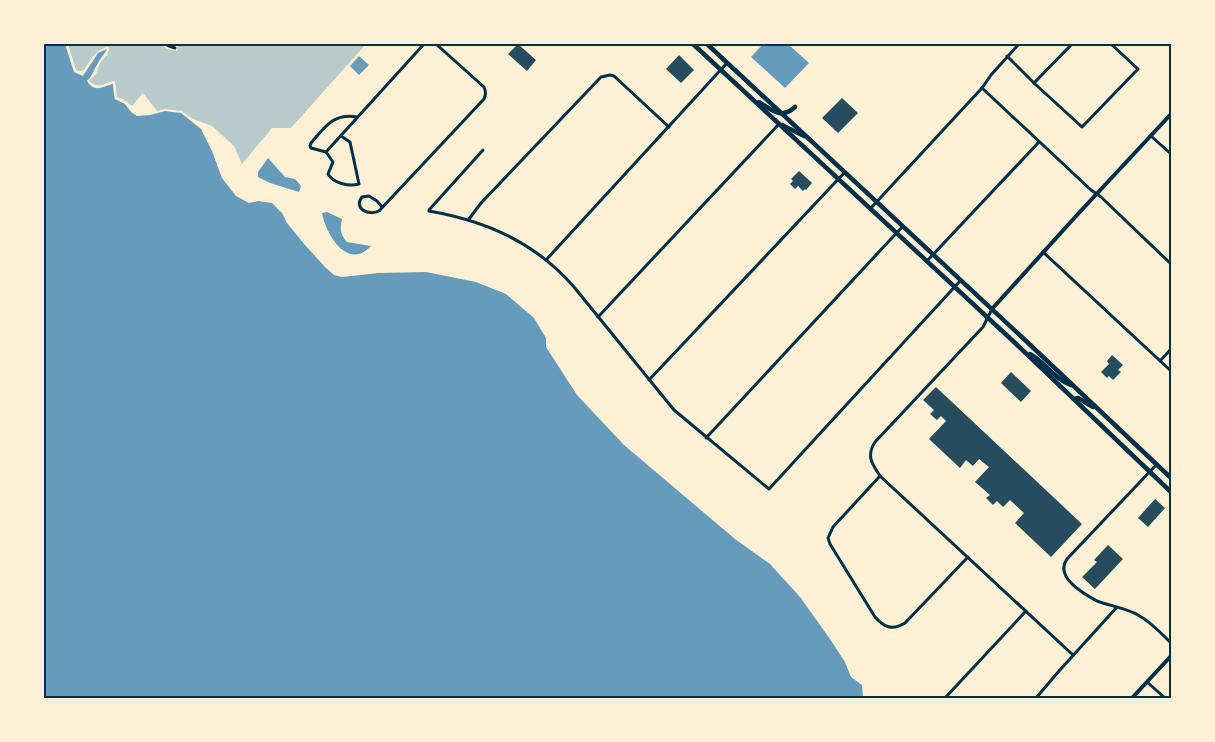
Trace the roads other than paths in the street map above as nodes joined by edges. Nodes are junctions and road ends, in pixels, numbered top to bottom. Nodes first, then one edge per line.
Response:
1 (165, 44) edge
2 (424, 44) edge
3 (436, 44) edge
4 (693, 44) edge
5 (707, 44) edge
6 (1019, 44) edge
7 (1072, 44) edge
8 (1111, 44) edge
9 (175, 48) dead end
10 (1007, 56) junction
11 (727, 63) junction
12 (721, 70) junction
13 (1034, 83) junction
14 (982, 88) junction
15 (751, 98) junction
16 (795, 107) dead end
17 (782, 114) junction
18 (1171, 114) edge
19 (357, 117) junction
20 (779, 124) junction
21 (669, 127) junction
22 (341, 136) junction
23 (1151, 136) junction
24 (810, 139) junction
25 (1039, 142) junction
26 (483, 150) dead end
27 (326, 152) junction
28 (1171, 154) edge
29 (845, 172) junction
30 (838, 179) junction
31 (1096, 194) junction
32 (877, 202) junction
33 (382, 207) junction
34 (870, 209) junction
35 (469, 219) junction
36 (903, 226) junction
37 (897, 233) junction
38 (1043, 252) junction
39 (933, 254) junction
40 (546, 260) junction
41 (927, 261) junction
42 (1171, 264) edge
43 (961, 280) junction
44 (954, 287) junction
45 (992, 309) junction
46 (598, 317) junction
47 (988, 317) junction
48 (1171, 349) edge
49 (1025, 352) junction
50 (1160, 361) junction
51 (1171, 372) edge
52 (649, 380) junction
53 (1073, 385) junction
54 (1074, 399) junction
55 (1101, 412) junction
56 (706, 438) junction
57 (1157, 464) junction
58 (1150, 471) junction
59 (880, 476) junction
60 (1171, 478) edge
61 (1171, 492) edge
62 (968, 557) junction
63 (1116, 607) junction
64 (1026, 611) junction
65 (1171, 643) edge
66 (1073, 655) junction
67 (1171, 656) edge
68 (1147, 682) junction
69 (945, 698) edge
70 (1036, 698) edge
71 (1132, 698) edge
72 (1165, 698) edge

1 - 9 street
2 - 19 street
3 - 33 street
4 - 12 main road
5 - 11 main road
6 - 10 street
7 - 13 street
8 - 13 street
10 - 13 street
10 - 14 street
11 - 12 street
11 - 17 main road
12 - 15 main road
12 - 21 street
14 - 25 street
14 - 32 street
15 - 17 main road
15 - 20 main road
16 - 17 main road
17 - 24 main road
18 - 23 street
19 - 22 street
19 - 27 street
20 - 24 main road
20 - 30 main road
20 - 46 street
21 - 35 street
21 - 40 street
22 - 27 street
22 - 27 street
23 - 28 street
23 - 31 street
24 - 29 main road
25 - 31 street
25 - 39 street
26 - 35 street
29 - 30 street
29 - 32 main road
30 - 34 main road
30 - 52 street
31 - 38 street
31 - 42 street
32 - 34 street
32 - 36 main road
33 - 33 street
34 - 37 main road
35 - 40 street
36 - 37 street
36 - 39 main road
37 - 41 main road
37 - 56 street
38 - 45 street
38 - 50 street
39 - 41 street
39 - 43 main road
40 - 46 street
41 - 44 main road
43 - 44 street
43 - 45 main road
44 - 47 main road
44 - 56 street
45 - 47 street
45 - 53 main road
46 - 52 street
47 - 49 main road
47 - 59 street
48 - 50 street
49 - 53 main road
49 - 54 main road
50 - 51 street
52 - 56 street
53 - 55 main road
54 - 55 main road
54 - 58 main road
55 - 57 main road
57 - 58 street
57 - 60 main road
58 - 61 main road
58 - 63 street
59 - 62 street
59 - 62 street
62 - 64 street
63 - 65 street
63 - 66 street
64 - 66 street
64 - 69 street
66 - 70 street
67 - 68 street
68 - 71 street
68 - 72 street

